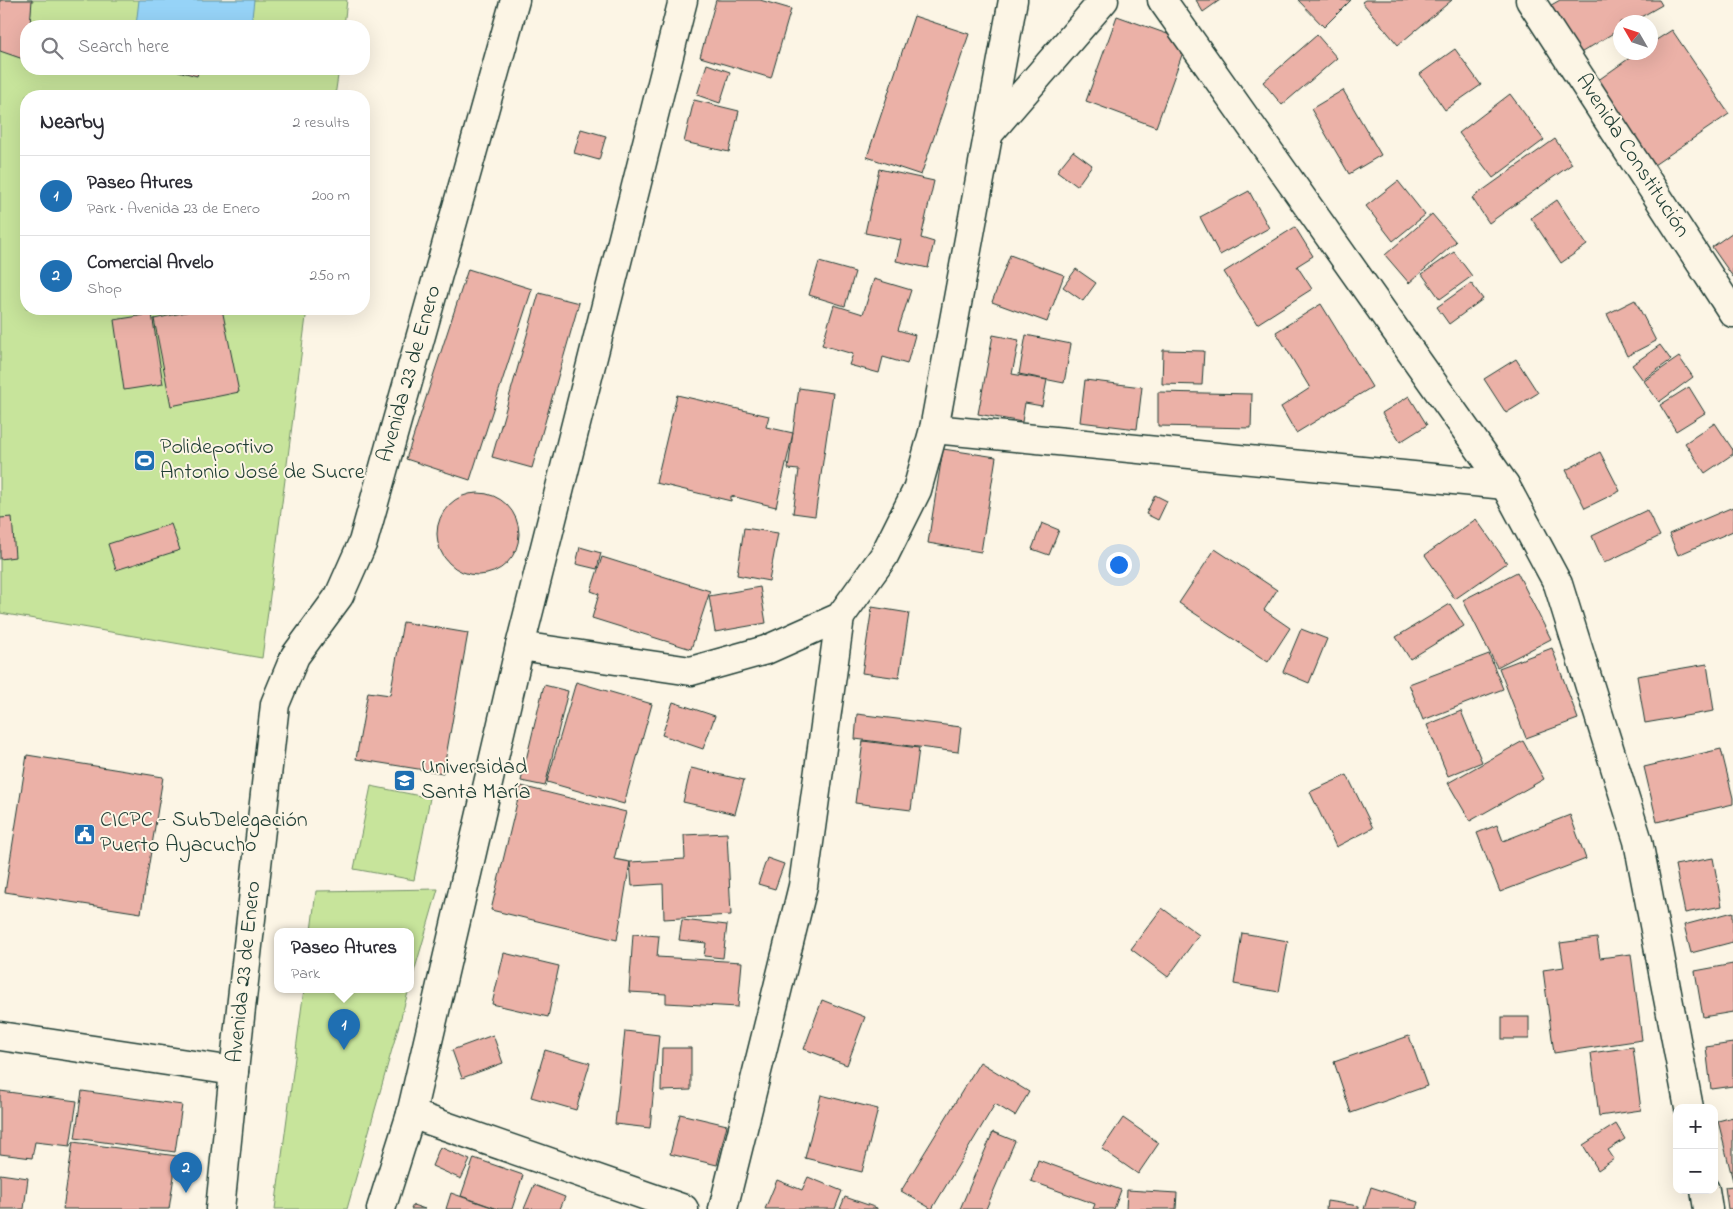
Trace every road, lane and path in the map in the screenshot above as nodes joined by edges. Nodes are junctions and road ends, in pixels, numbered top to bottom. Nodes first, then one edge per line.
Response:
1 (516, 0) edge
2 (683, 0) edge
3 (1013, 0) edge
4 (1104, 0) edge
5 (1162, 0) edge
6 (1530, 0) edge
7 (988, 133) junction
8 (1733, 313) edge
9 (934, 430) junction
10 (1505, 485) junction
11 (840, 617) junction
12 (520, 646) junction
13 (0, 1036) edge
14 (234, 1071) junction
15 (1688, 1104) edge
16 (410, 1114) junction
17 (1706, 1194) edge
18 (220, 1209) edge
19 (381, 1209) edge
20 (684, 1209) edge
21 (723, 1209) edge
22 (1708, 1209) edge

1 - 14 street, Avenida 23 de Enero
2 - 12 street
3 - 7 street
4 - 7 street
5 - 10 street
6 - 8 street, Avenida Constitución
7 - 9 street
9 - 10 street
9 - 11 street
10 - 15 street
11 - 12 street
11 - 21 street
12 - 16 street
13 - 14 street
14 - 18 street, Avenida 23 de Enero
16 - 19 street
16 - 20 street
17 - 22 street

